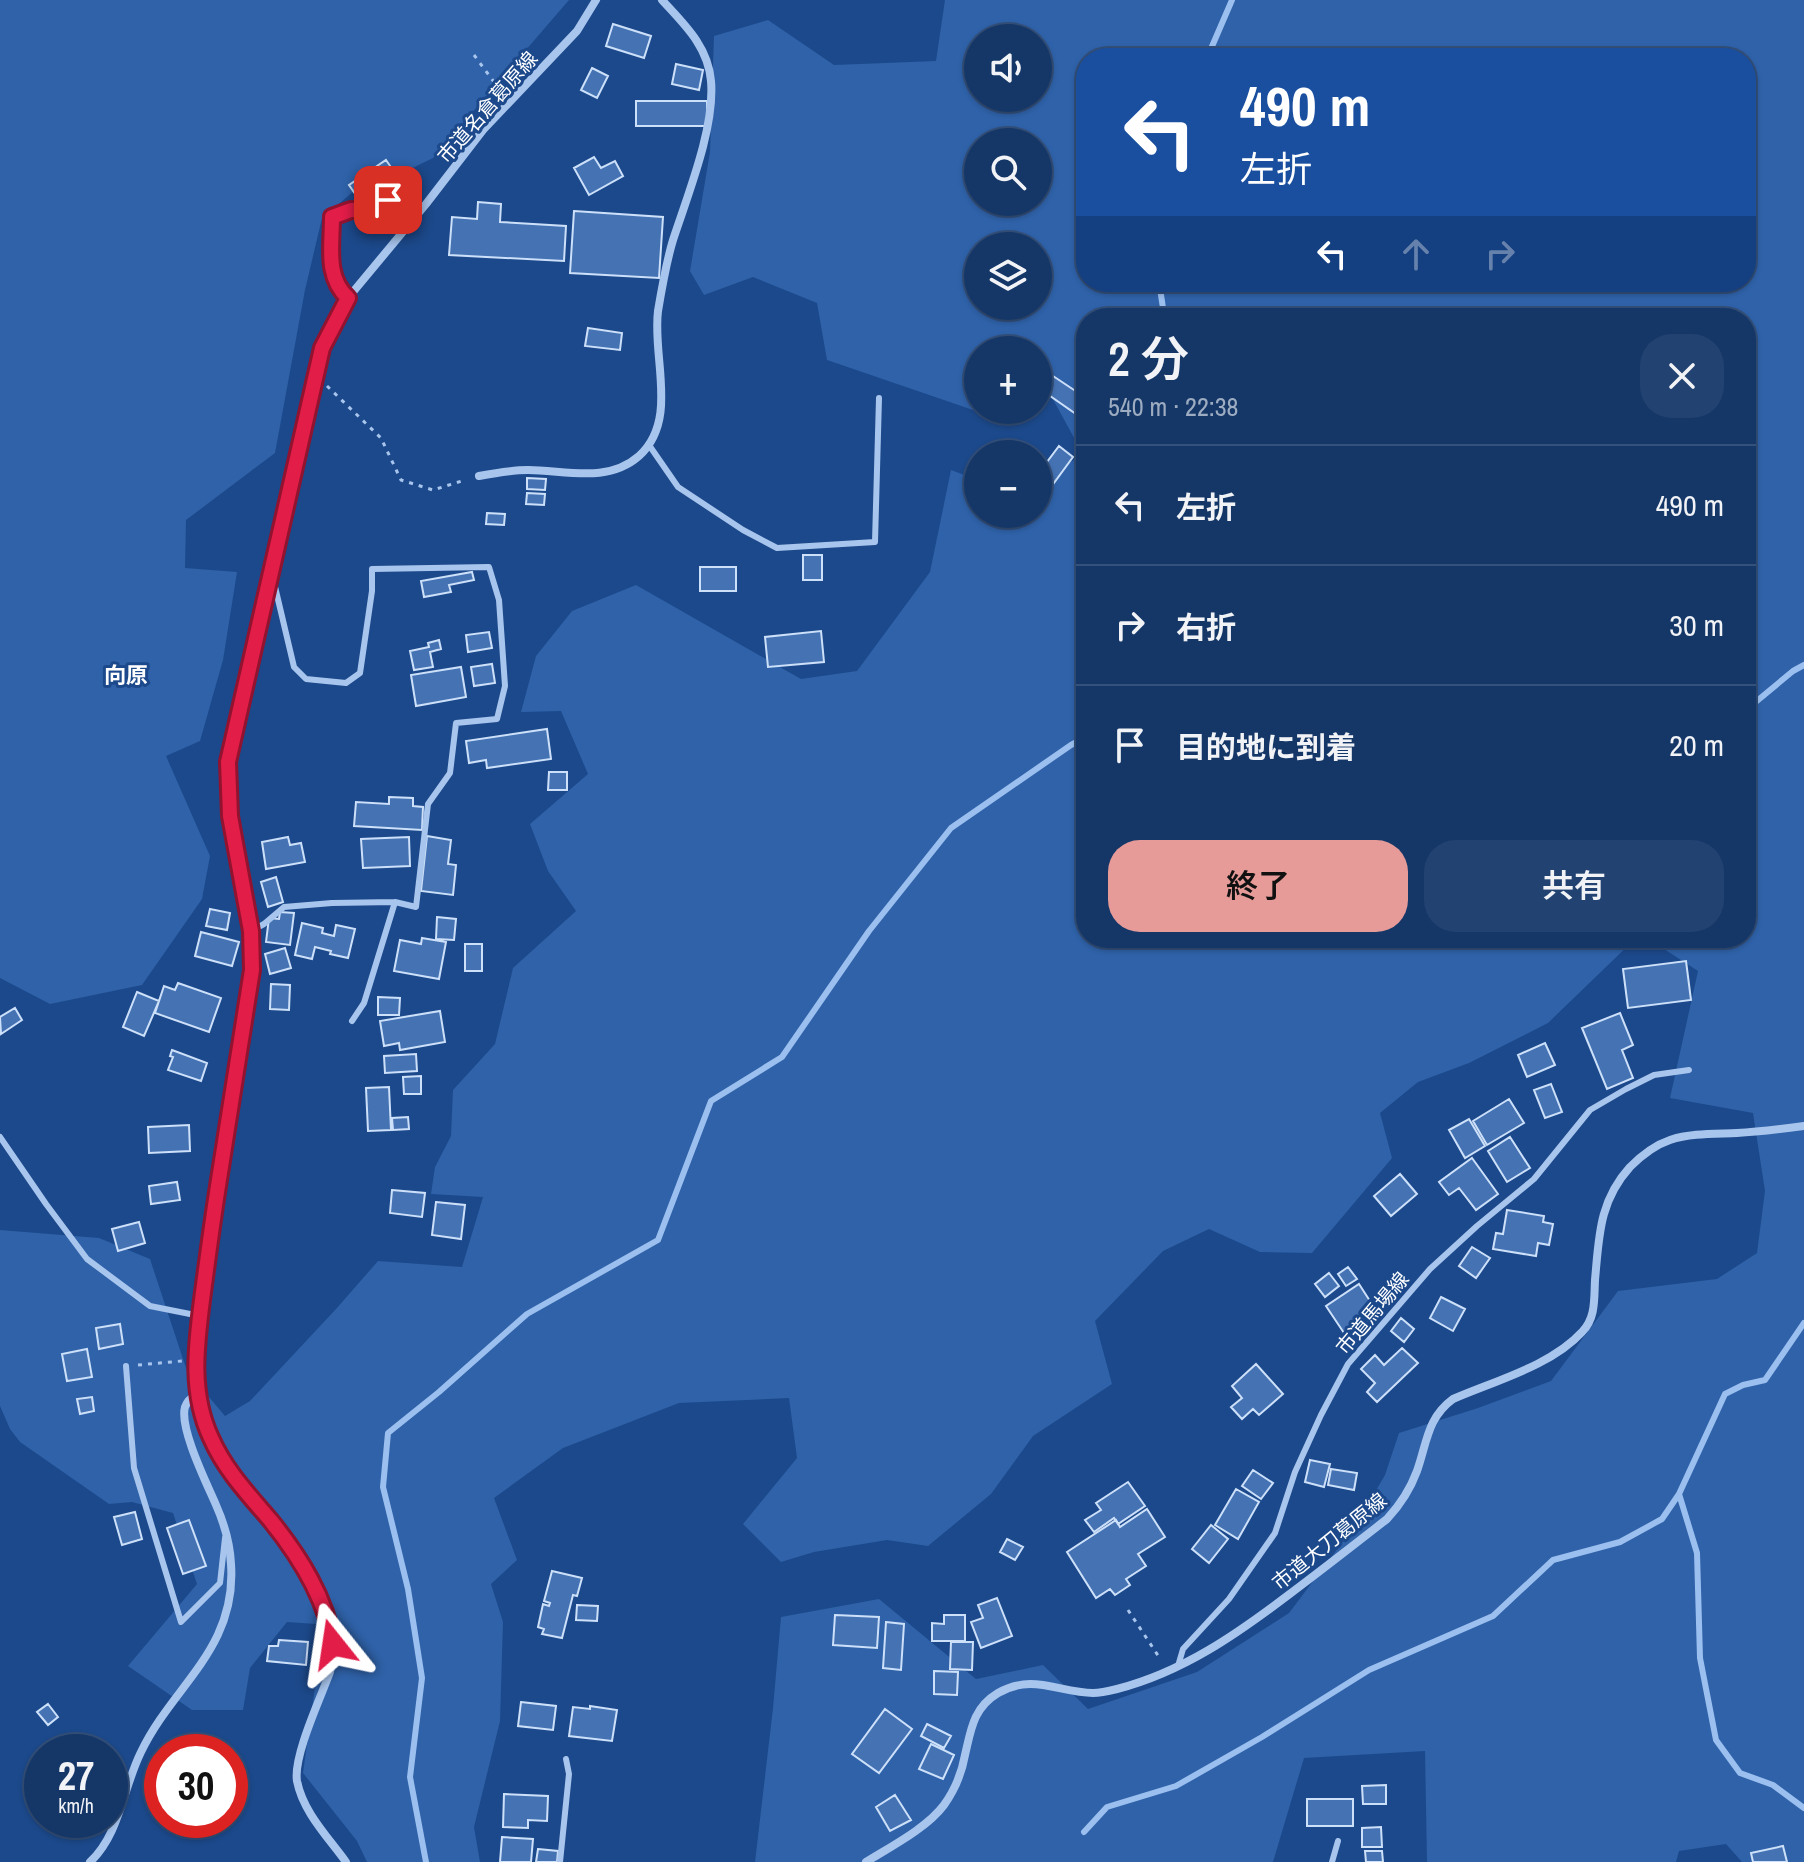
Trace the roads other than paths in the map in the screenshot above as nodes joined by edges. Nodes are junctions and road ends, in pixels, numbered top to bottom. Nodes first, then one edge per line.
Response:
1 (596, 0) edge
2 (662, 0) edge
3 (388, 200) dead end
4 (348, 298) junction
5 (879, 398) dead end
6 (649, 445) junction
7 (479, 476) road end
8 (271, 569) junction
9 (395, 902) junction
10 (251, 931) junction
11 (352, 1021) dead end
12 (1689, 1070) dead end
13 (1804, 1126) edge
14 (0, 1137) edge
15 (200, 1316) junction
16 (126, 1366) road end
17 (197, 1394) junction
18 (225, 1534) junction
19 (1178, 1666) junction
20 (566, 1759) dead end
21 (1338, 1841) dead end
22 (90, 1862) edge
23 (346, 1862) edge
24 (560, 1862) edge
25 (866, 1862) edge
26 (1332, 1862) edge

1 - 4 street, 市道名倉葛原線
2 - 6 street
3 - 4 lane
4 - 8 street, 市道名倉葛原線
5 - 6 lane
6 - 7 street
8 - 9 lane
8 - 10 street, 市道名倉葛原線
9 - 10 lane
9 - 11 lane
10 - 15 street, 市道名倉葛原線
12 - 19 lane, 市道馬場線
13 - 19 street, 市道大刀葛原線
14 - 15 lane
15 - 17 street, 市道名倉葛原線
16 - 18 lane
17 - 18 street
17 - 23 street, 市道名倉葛原線
18 - 22 street
19 - 25 street, 市道大刀葛原線
20 - 24 lane
21 - 26 lane

